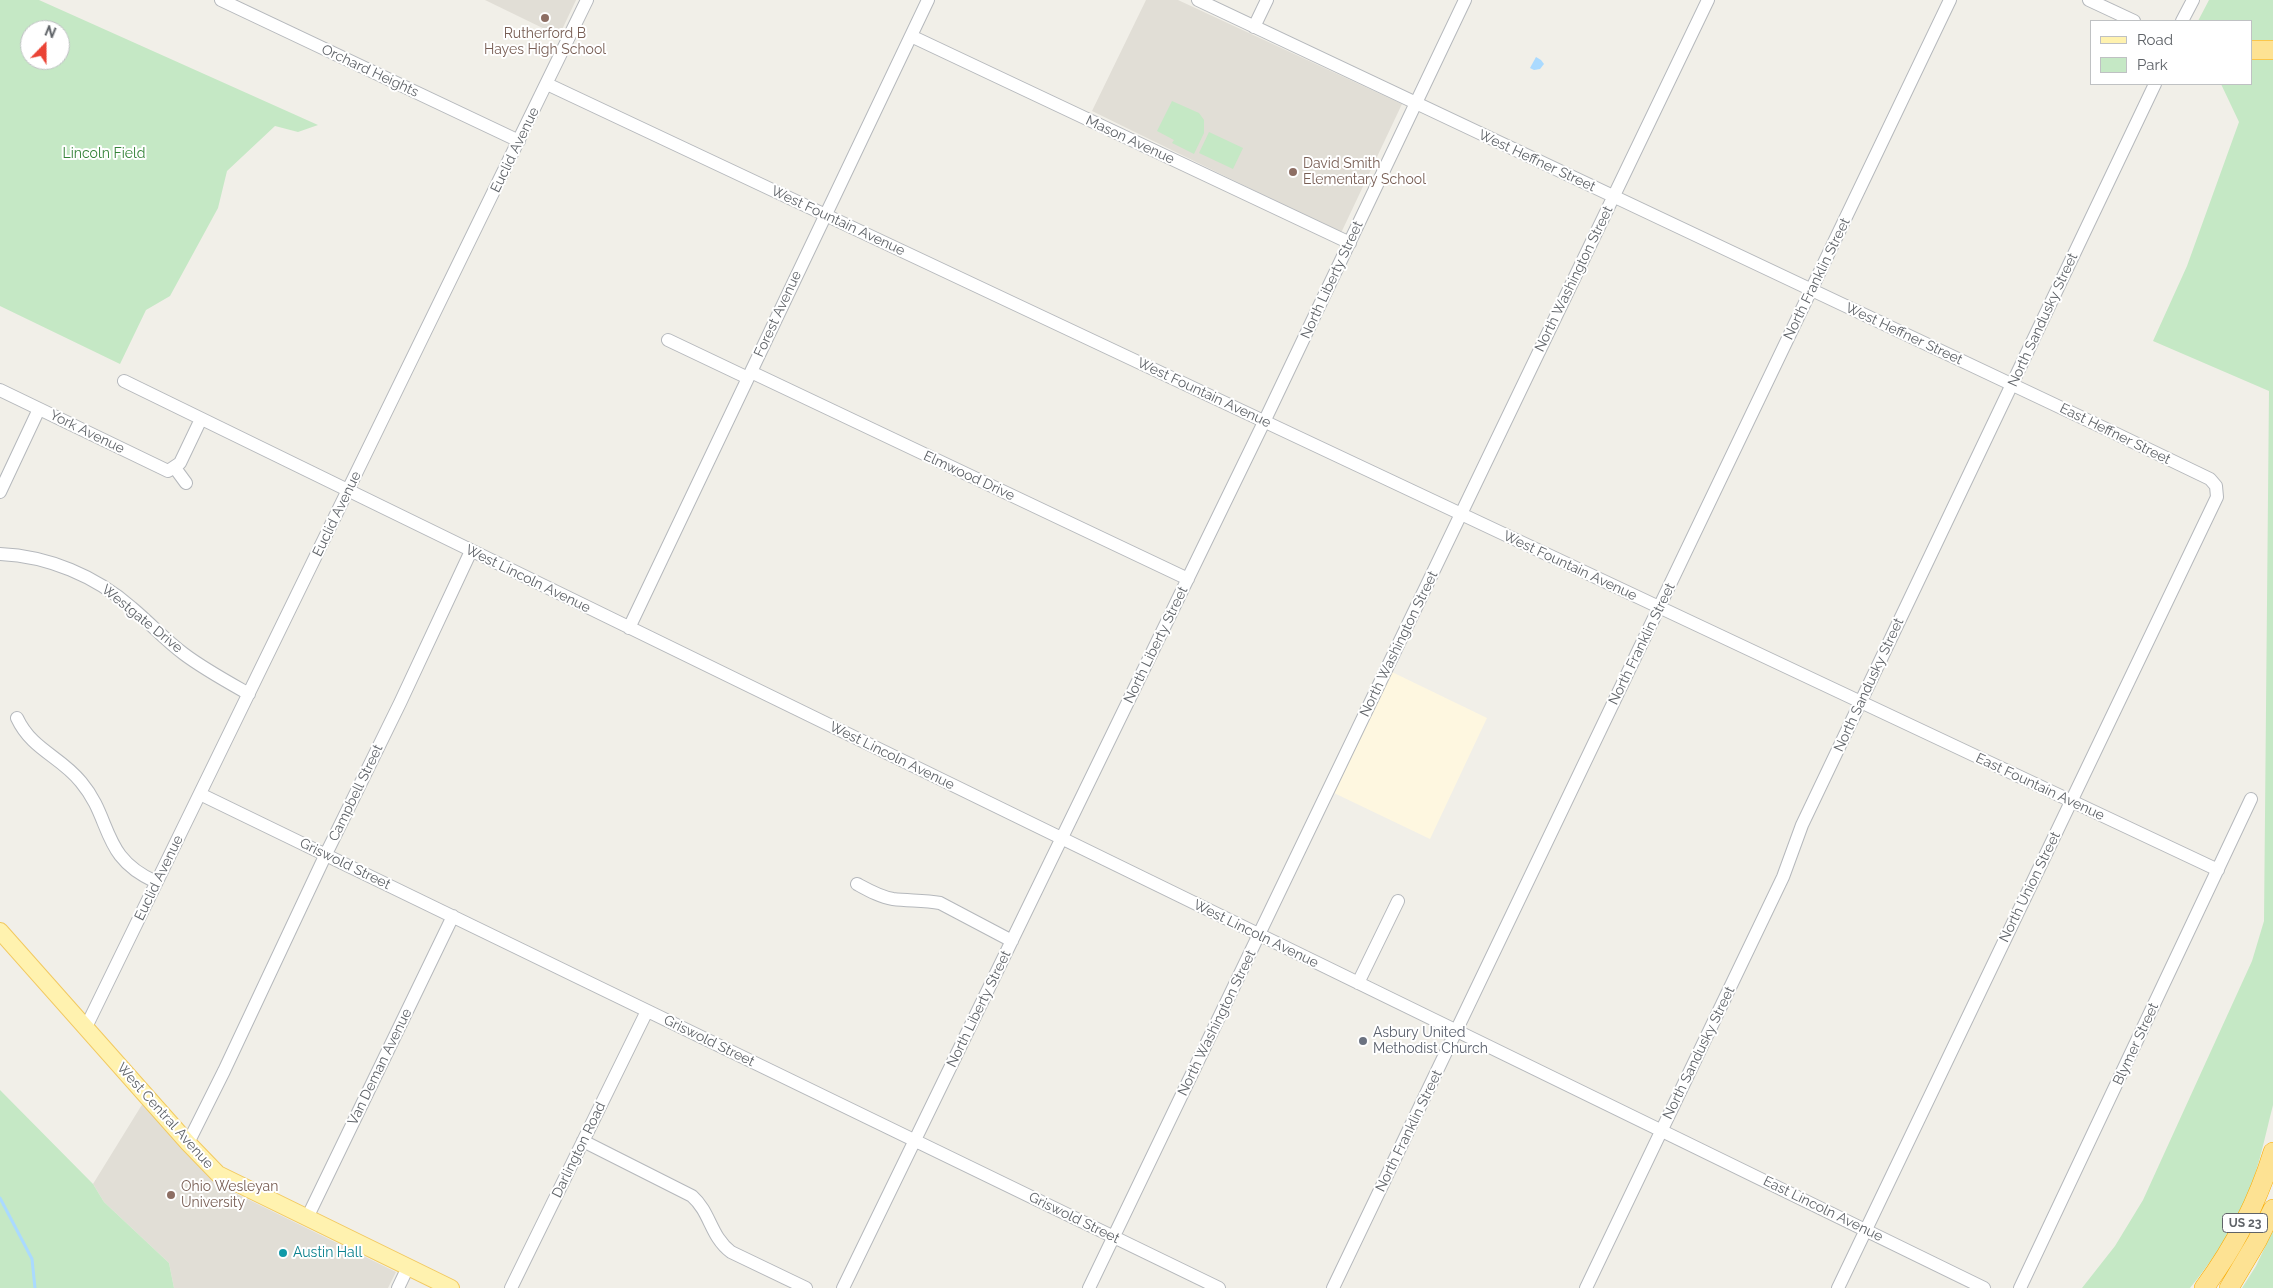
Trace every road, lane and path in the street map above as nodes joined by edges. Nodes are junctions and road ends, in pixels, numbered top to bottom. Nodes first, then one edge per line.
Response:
1 (220, 0) edge
2 (588, 0) edge
3 (928, 0) edge
4 (1198, 0) edge
5 (1267, 0) edge
6 (1465, 0) edge
7 (1708, 0) edge
8 (1950, 0) edge
9 (2089, 0) edge
10 (2192, 0) edge
11 (2132, 20) edge
12 (2182, 20) edge
13 (1254, 27) junction
14 (911, 36) junction
15 (547, 84) junction
16 (2155, 85) edge
17 (1416, 104) junction
18 (519, 142) junction
19 (1613, 197) junction
20 (826, 215) junction
21 (1350, 243) junction
22 (1812, 290) junction
23 (668, 340) dead end
24 (750, 375) junction
25 (124, 381) dead end
26 (2012, 385) junction
27 (0, 390) edge
28 (39, 409) junction
29 (201, 419) junction
30 (1264, 422) junction
31 (175, 468) junction
32 (186, 483) dead end
33 (2216, 486) joint
34 (348, 491) junction
35 (0, 492) edge
36 (1461, 515) junction
37 (471, 551) junction
38 (0, 554) edge
39 (1188, 579) junction
40 (1659, 608) junction
41 (629, 628) junction
42 (249, 694) junction
43 (1861, 703) junction
44 (17, 718) dead end
45 (200, 794) junction
46 (2251, 799) dead end
47 (2071, 801) junction
48 (1062, 839) junction
49 (325, 856) junction
50 (2218, 870) junction
51 (156, 882) junction
52 (857, 884) dead end
53 (1398, 901) dead end
54 (453, 916) junction
55 (0, 931) edge
56 (1260, 935) junction
57 (1012, 941) junction
58 (1358, 983) junction
59 (647, 1011) junction
60 (86, 1027) junction
61 (1457, 1031) junction
62 (1661, 1131) junction
63 (915, 1141) junction
64 (583, 1142) junction
65 (188, 1143) junction
66 (2273, 1152) edge
67 (2273, 1209) edge
68 (307, 1218) junction
69 (1866, 1230) junction
70 (1114, 1237) junction
71 (408, 1268) junction
72 (398, 1288) edge
73 (450, 1288) edge
74 (512, 1288) edge
75 (806, 1288) edge
76 (843, 1288) edge
77 (1089, 1288) edge
78 (1219, 1288) edge
79 (1333, 1288) edge
80 (1586, 1288) edge
81 (1838, 1288) edge
82 (1984, 1288) edge
83 (2020, 1288) edge
84 (2204, 1288) edge
85 (2228, 1288) edge

1 - 18 street, Orchard Heights
2 - 15 street, Euclid Avenue
3 - 14 street, Forest Avenue
4 - 13 street, West Heffner Street
5 - 13 street
6 - 17 street, North Liberty Street
7 - 19 street, North Washington Street
8 - 22 street, North Franklin Street
9 - 11 street
10 - 12 street
13 - 17 street, West Heffner Street
14 - 20 street, Forest Avenue
14 - 21 street, Mason Avenue
15 - 18 street, Euclid Avenue
15 - 20 street, West Fountain Avenue
16 - 26 street, North Sandusky Street
17 - 19 street, West Heffner Street
17 - 21 street, North Liberty Street
18 - 34 street, Euclid Avenue
19 - 22 street, West Heffner Street
19 - 36 street, North Washington Street
20 - 24 street, Forest Avenue
20 - 30 street, West Fountain Avenue
21 - 30 street, North Liberty Street
22 - 26 street, West Heffner Street
22 - 40 street, North Franklin Street
23 - 24 street, Elmwood Drive
24 - 39 street, Elmwood Drive
24 - 41 street, Forest Avenue
25 - 29 street, West Lincoln Avenue
26 - 33 street, East Heffner Street
26 - 43 street, North Sandusky Street
27 - 28 street, York Avenue
28 - 31 street, York Avenue
28 - 35 street
29 - 31 street
29 - 34 street, West Lincoln Avenue
30 - 36 street, West Fountain Avenue
30 - 39 street, North Liberty Street
31 - 32 street
33 - 47 street, North Union Street
34 - 37 street, West Lincoln Avenue
34 - 42 street, Euclid Avenue
36 - 40 street, West Fountain Avenue
36 - 56 street, North Washington Street
37 - 41 street, West Lincoln Avenue
37 - 49 street, Campbell Street
38 - 42 street, Westgate Drive
39 - 48 street, North Liberty Street
40 - 43 street, West Fountain Avenue
40 - 61 street, North Franklin Street
41 - 48 street, West Lincoln Avenue
42 - 45 street, Euclid Avenue
43 - 47 street, East Fountain Avenue
43 - 62 street, North Sandusky Street
44 - 51 street
45 - 49 street, Griswold Street
45 - 51 street, Euclid Avenue
46 - 50 street, Blymer Street
47 - 50 street, East Fountain Avenue
47 - 69 street, North Union Street
48 - 56 street, West Lincoln Avenue
48 - 57 street, North Liberty Street
49 - 54 street, Griswold Street
49 - 65 street, Campbell Street
50 - 83 street, Blymer Street
51 - 60 street, Euclid Avenue
52 - 57 street
53 - 58 street
54 - 59 street, Griswold Street
54 - 68 street, Van Deman Avenue
55 - 60 main road, West Central Avenue
56 - 58 street, West Lincoln Avenue
56 - 70 street, North Washington Street
57 - 63 street, North Liberty Street
58 - 61 street, West Lincoln Avenue
59 - 63 street, Griswold Street
59 - 64 street, Darlington Road
60 - 65 main road, West Central Avenue
61 - 62 street, West Lincoln Avenue
61 - 79 street, North Franklin Street
62 - 69 street, East Lincoln Avenue
62 - 80 street, North Sandusky Street
63 - 70 street, Griswold Street
63 - 76 street, North Liberty Street
64 - 74 street, Darlington Road
64 - 75 street
65 - 68 main road, West Central Avenue
66 - 84 highway, US 23
67 - 85 highway, US 23
68 - 71 main road, West Central Avenue
69 - 81 street, North Union Street
69 - 82 street, East Lincoln Avenue
70 - 77 street, North Washington Street
70 - 78 street, Griswold Street
71 - 72 street
71 - 73 main road, West Central Avenue

